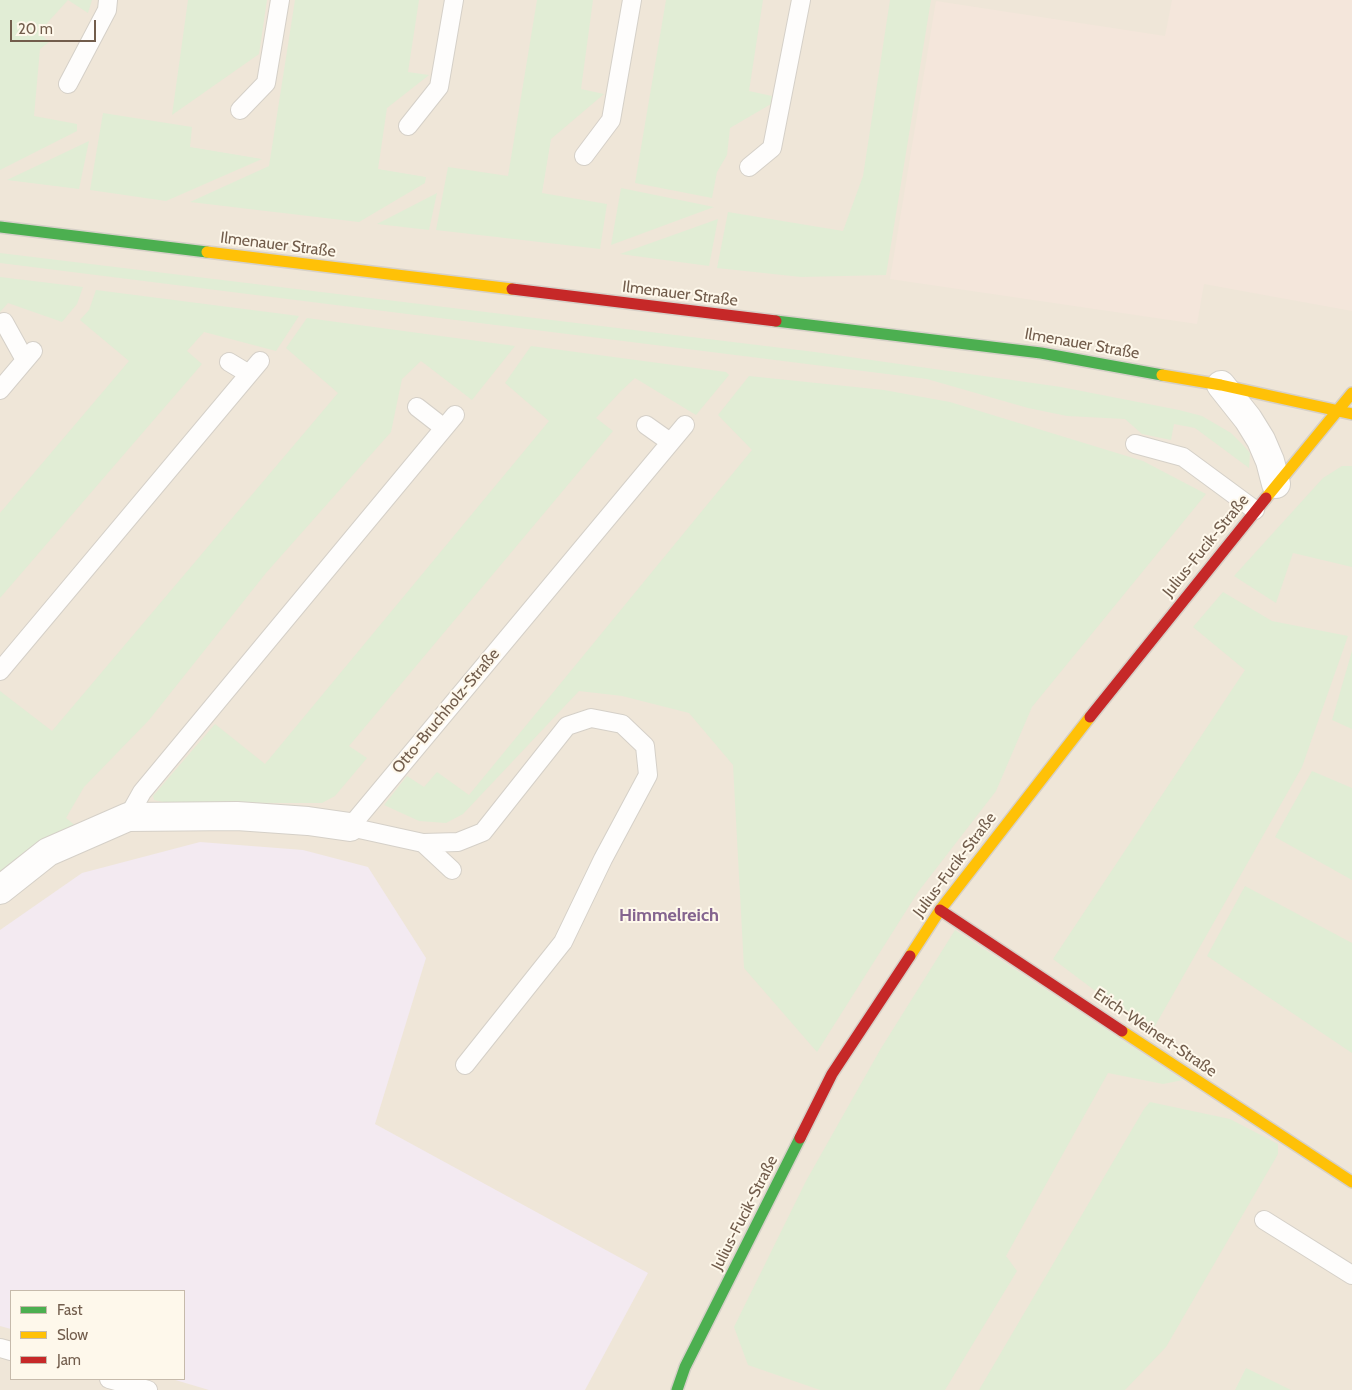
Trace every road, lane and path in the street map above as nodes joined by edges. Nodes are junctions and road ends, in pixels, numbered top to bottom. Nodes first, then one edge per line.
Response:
1 (108, 0) edge
2 (280, 0) edge
3 (454, 0) edge
4 (632, 0) edge
5 (801, 0) edge
6 (68, 84) dead end
7 (240, 110) dead end
8 (408, 126) dead end
9 (584, 156) dead end
10 (749, 167) dead end
11 (0, 227) edge
12 (4, 322) dead end
13 (229, 362) dead end
14 (1221, 385) junction
15 (0, 390) edge
16 (1352, 393) edge
17 (417, 407) dead end
18 (1339, 411) junction
19 (1352, 414) edge
20 (646, 425) dead end
21 (684, 425) dead end
22 (670, 442) junction
23 (1135, 444) dead end
24 (1276, 484) junction
25 (1255, 510) junction
26 (0, 671) edge
27 (128, 817) junction
28 (350, 827) junction
29 (423, 843) junction
30 (452, 870) dead end
31 (0, 890) edge
32 (940, 910) junction
33 (465, 1065) dead end
34 (1352, 1182) edge
35 (1264, 1220) dead end
36 (1352, 1275) edge
37 (113, 1380) edge
38 (148, 1390) edge
39 (676, 1390) edge

1 - 6 lane
2 - 7 lane
3 - 8 lane
4 - 9 lane
5 - 10 lane
11 - 14 street, Ilmenauer Straße
12 - 15 lane
13 - 26 lane
14 - 18 street, Ilmenauer Straße
14 - 24 street
16 - 18 street, Julius-Fucik-Straße
17 - 27 lane
18 - 19 street, Ilmenauer Straße
18 - 24 street, Julius-Fucik-Straße
20 - 22 lane
21 - 22 lane, Otto-Bruchholz-Straße
22 - 28 lane, Otto-Bruchholz-Straße
23 - 25 lane
24 - 25 street, Julius-Fucik-Straße
25 - 32 street, Julius-Fucik-Straße
27 - 28 street
27 - 31 street
28 - 29 lane
29 - 30 lane
29 - 33 lane
32 - 34 street, Erich-Weinert-Straße
32 - 39 street, Julius-Fucik-Straße
35 - 36 lane
37 - 38 lane

